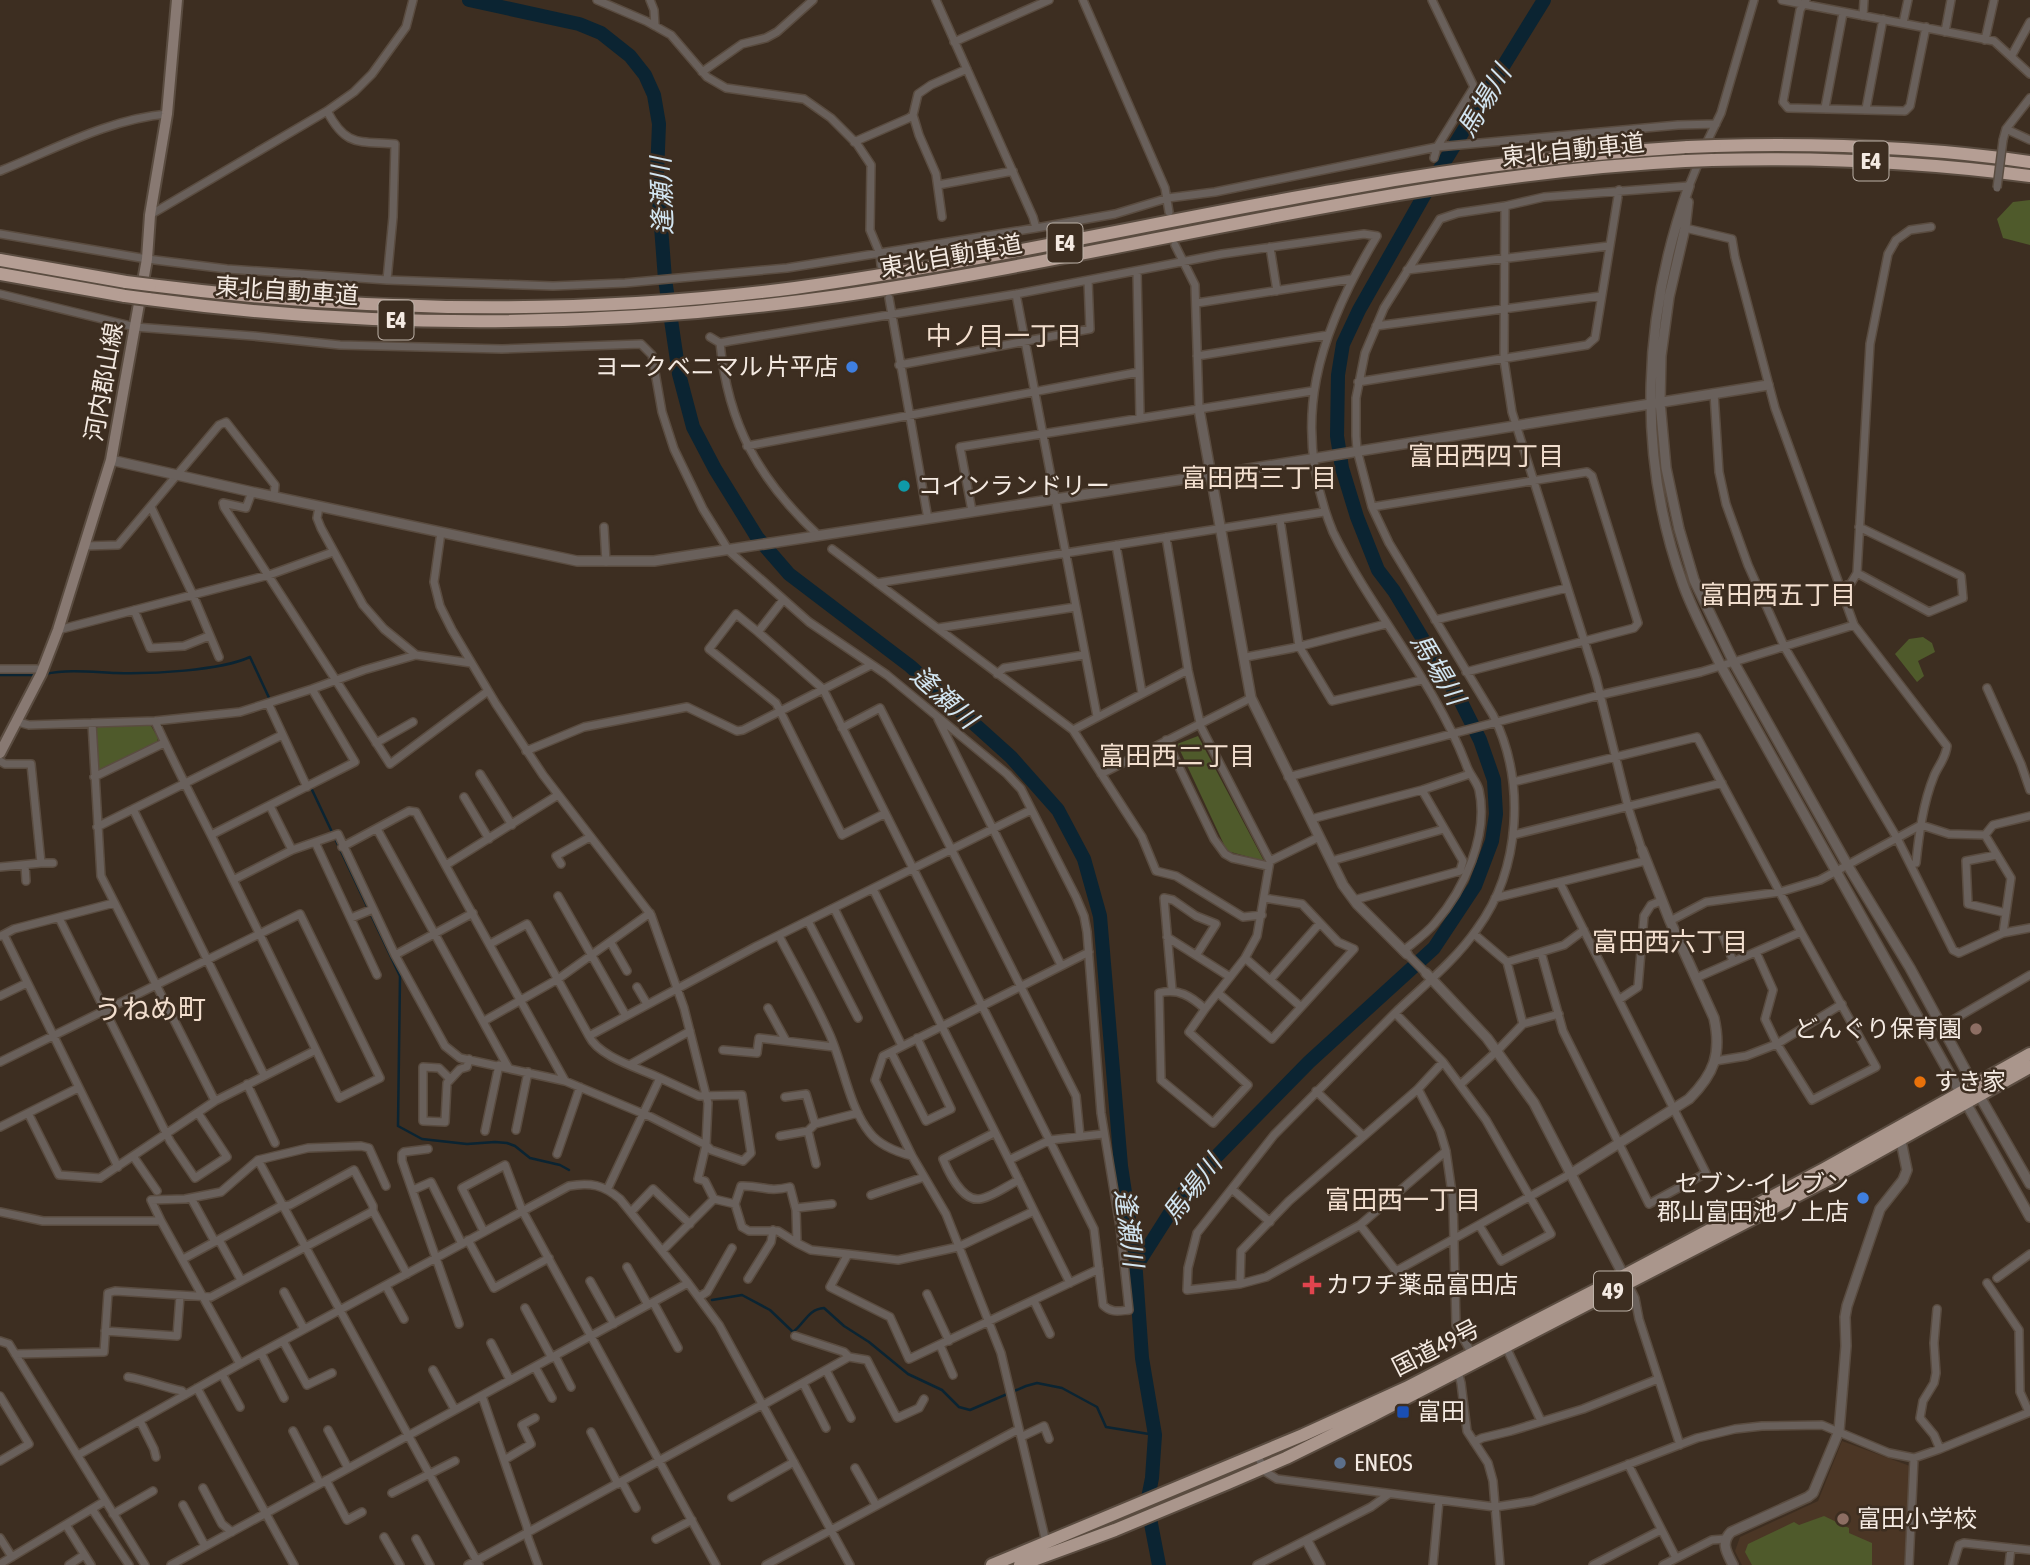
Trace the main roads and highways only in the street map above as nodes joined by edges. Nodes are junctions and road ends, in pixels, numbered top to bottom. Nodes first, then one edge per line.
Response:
1 (177, 0) edge
2 (2030, 162) edge
3 (2030, 176) edge
4 (0, 260) edge
5 (0, 274) edge
6 (0, 753) edge
7 (2030, 1054) edge
8 (2030, 1067) edge
9 (1976, 1090) junction
10 (1626, 1279) junction
11 (1260, 1461) junction
12 (1035, 1562) edge
13 (992, 1565) edge
14 (1020, 1565) edge

1 - 6 main road, 河内郡山線
2 - 4 highway, 東北自動車道 / E4, bridge
3 - 5 highway, 東北自動車道 / E4, bridge
7 - 9 highway, 国道49号 / 49
8 - 9 highway, 国道49号 / 49
9 - 10 highway, 国道49号 / 49
10 - 11 highway, 国道49号 / 49
10 - 11 highway, 国道49号 / 49
11 - 12 highway, 国道49号 / 49
11 - 13 highway, 国道49号 / 49
12 - 14 highway, 国道49号 / 49

